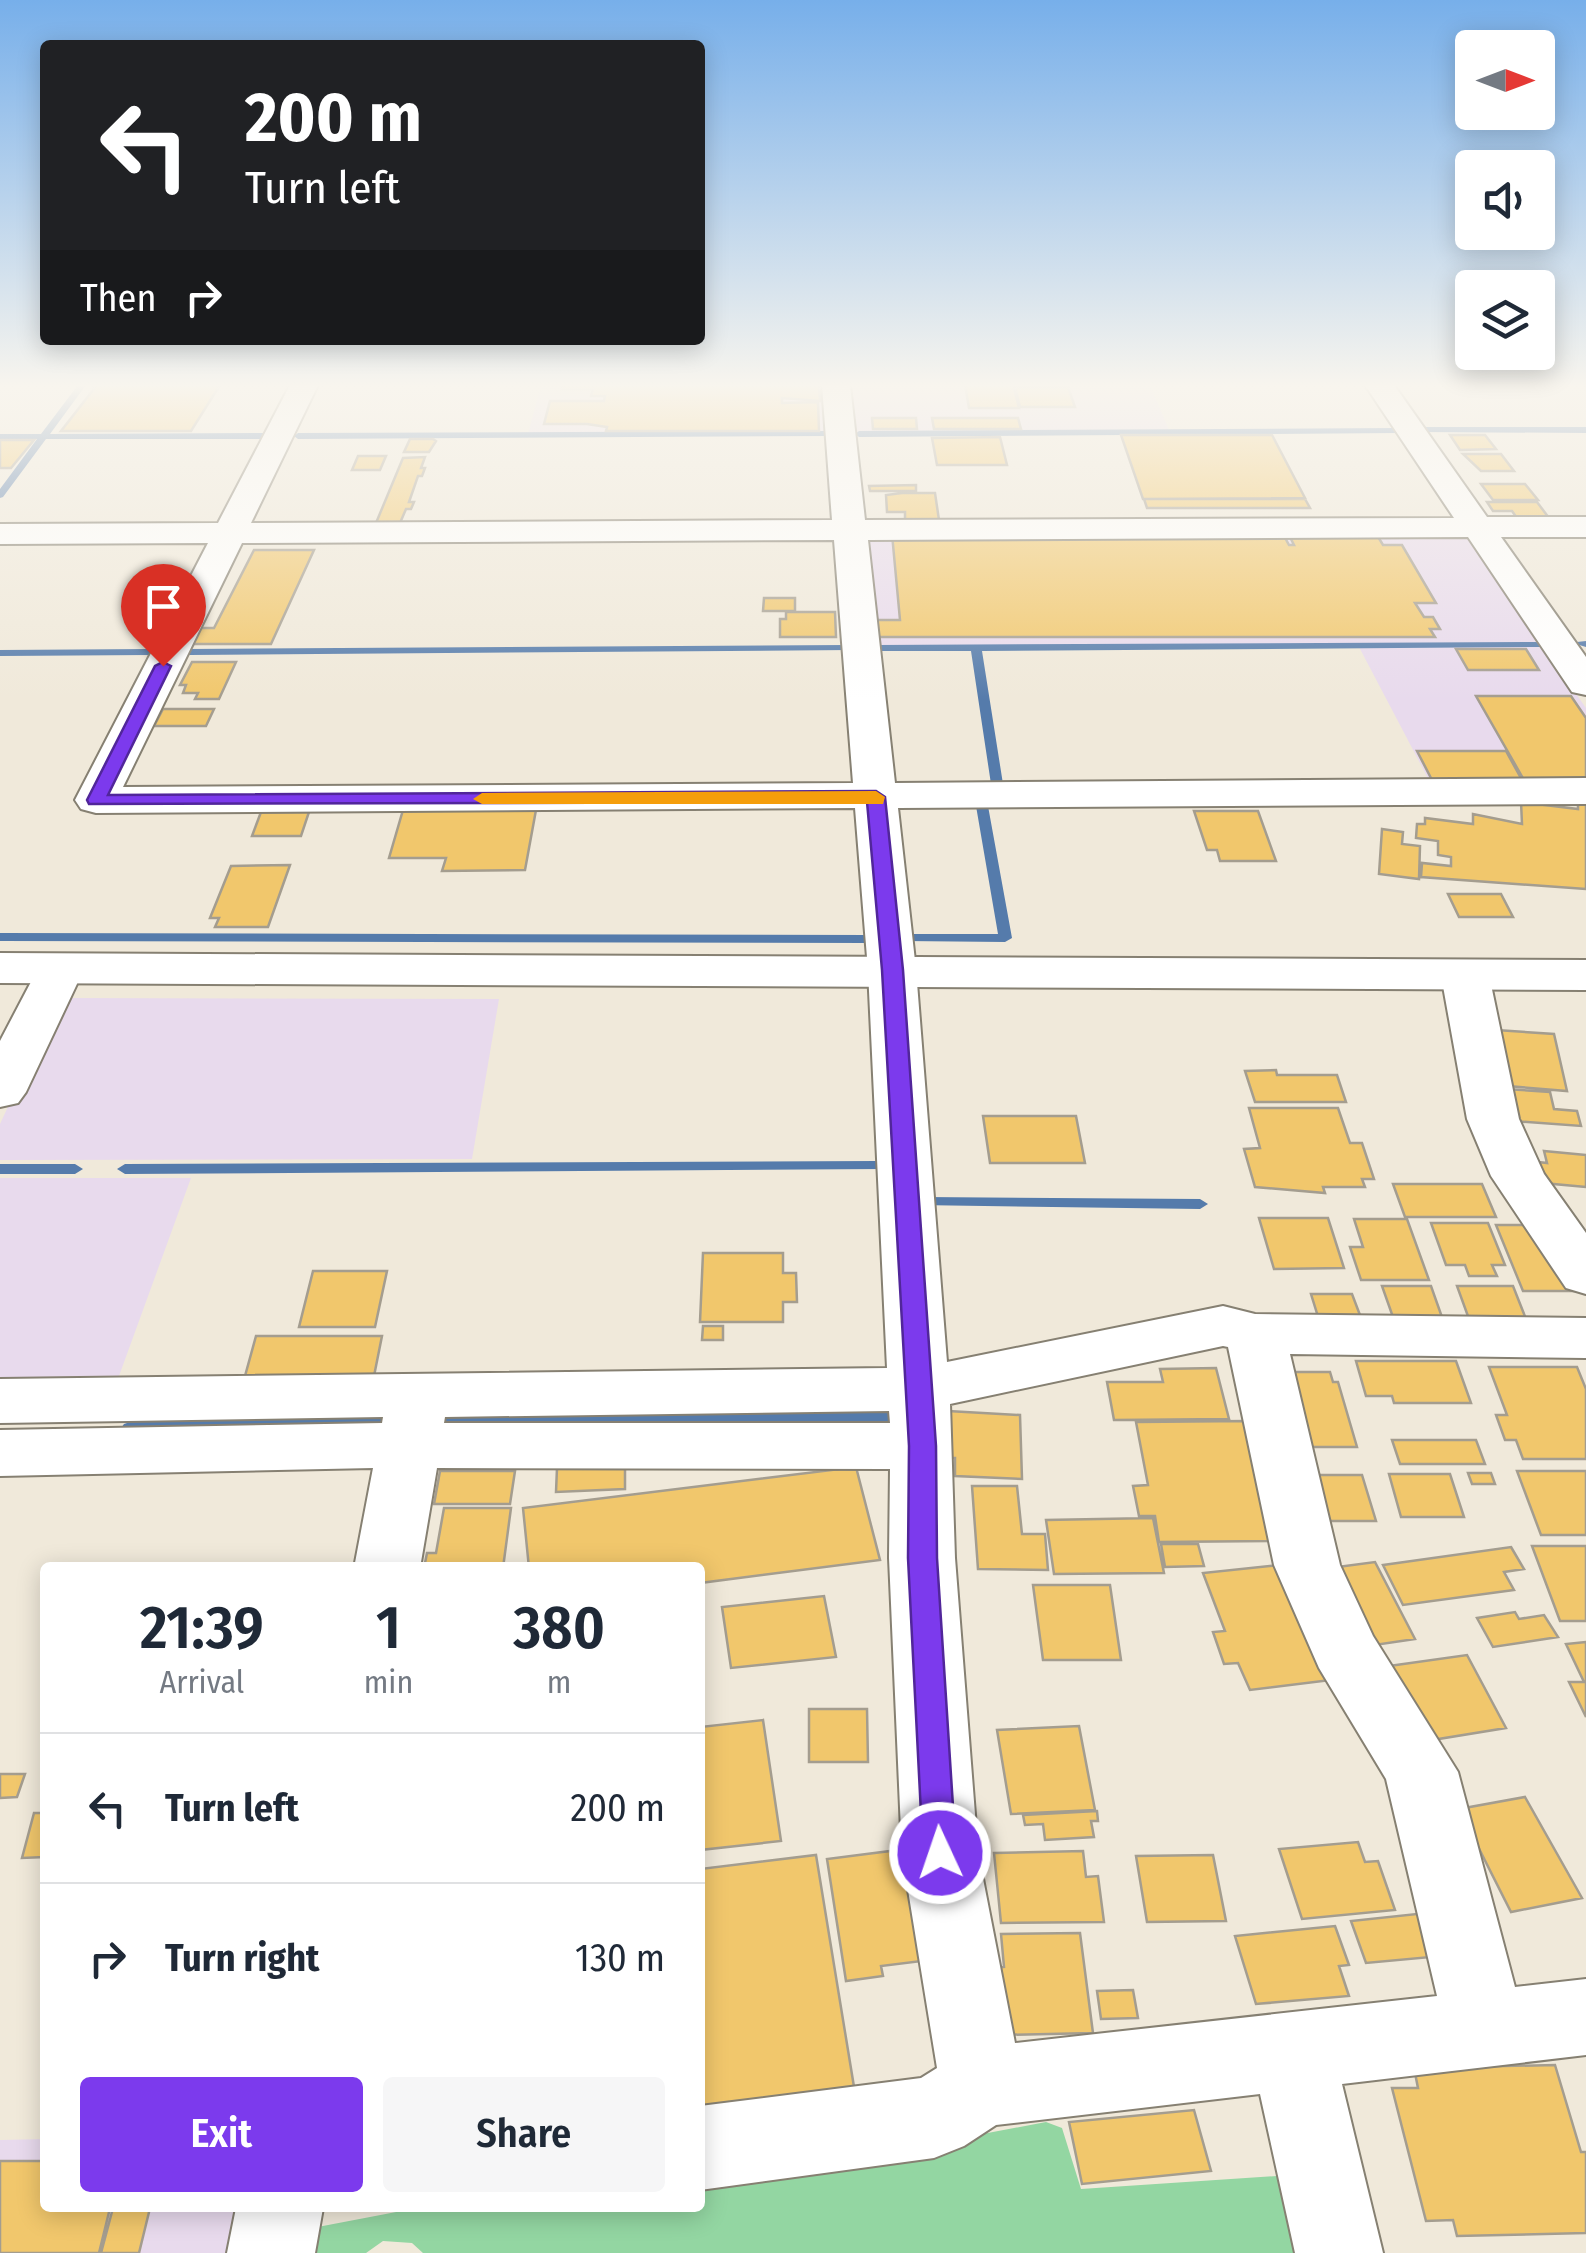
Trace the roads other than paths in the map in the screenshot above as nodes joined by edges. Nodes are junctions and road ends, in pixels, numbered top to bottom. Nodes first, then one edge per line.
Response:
1 (251, 490) edge
2 (846, 490) edge
3 (1453, 490) edge
4 (1586, 527) edge
5 (1480, 528) junction
6 (850, 530) junction
7 (230, 532) junction
8 (0, 534) edge
9 (1586, 684) edge
10 (1586, 792) edge
11 (876, 797) junction
12 (0, 968) edge
13 (60, 968) junction
14 (892, 970) junction
15 (1465, 975) junction
16 (1586, 975) edge
17 (0, 1092) edge
18 (1586, 1274) edge
19 (1255, 1334) junction
20 (1586, 1338) edge
21 (0, 1401) edge
22 (921, 1418) junction
23 (413, 1420) junction
24 (0, 1454) edge
25 (388, 1562) edge
26 (1586, 2017) edge
27 (1486, 2031) junction
28 (1292, 2050) junction
29 (982, 2087) junction
30 (705, 2147) edge
31 (279, 2212) edge
32 (271, 2253) edge
33 (1339, 2253) edge

1 - 7 street
2 - 6 street
3 - 5 street
4 - 5 street
5 - 6 street
5 - 9 street
6 - 7 street
6 - 11 street
7 - 8 street
7 - 11 street
10 - 11 street
11 - 14 street
12 - 13 street
13 - 14 street
13 - 17 street
14 - 15 street
14 - 22 street
15 - 16 street
15 - 18 street
19 - 20 street
19 - 22 street
19 - 27 street
21 - 23 street
22 - 23 street
22 - 29 street
23 - 24 street
23 - 25 street
26 - 27 street
27 - 28 street
28 - 29 street
28 - 33 street
29 - 30 street
31 - 32 street

